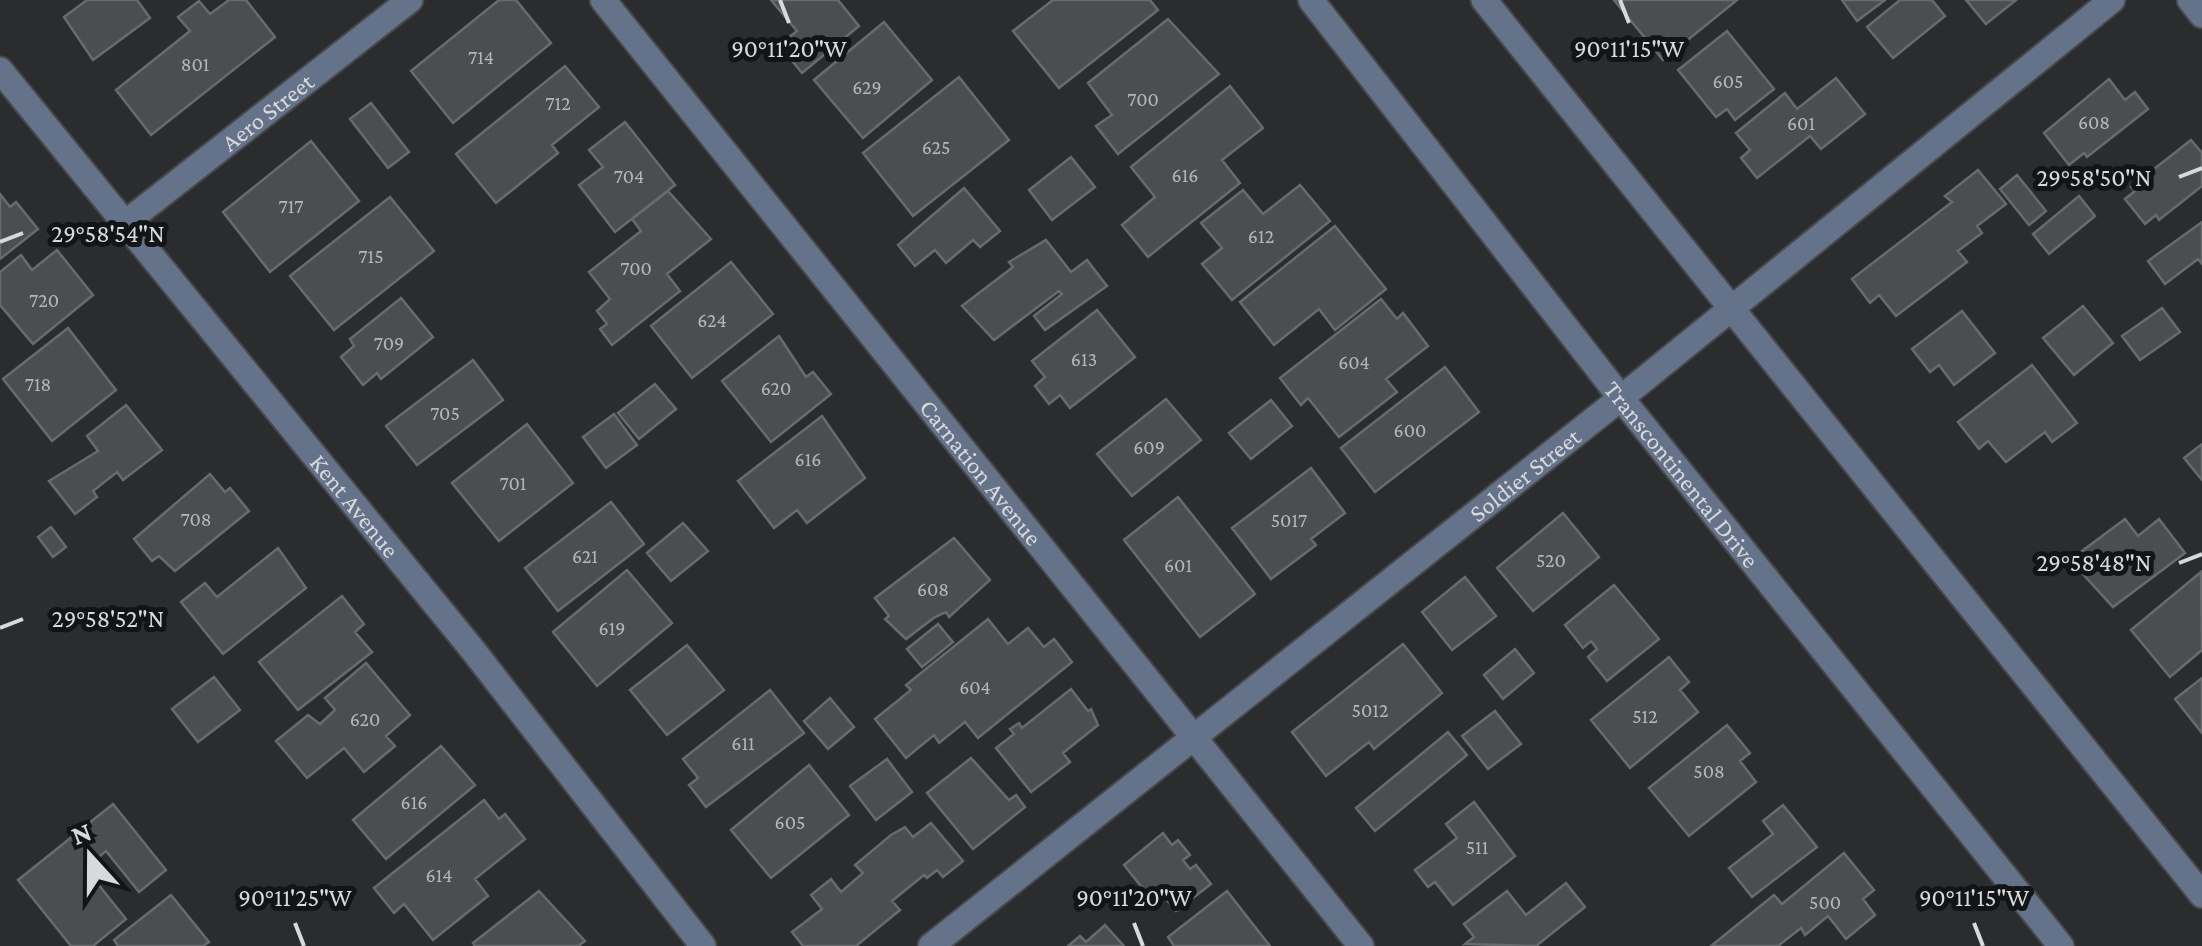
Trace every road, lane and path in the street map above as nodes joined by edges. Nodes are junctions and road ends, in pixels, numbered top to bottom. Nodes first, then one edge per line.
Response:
1 (410, 0) edge
2 (603, 0) edge
3 (1311, 0) edge
4 (1484, 0) edge
5 (2112, 0) edge
6 (2190, 0) edge
7 (2202, 14) edge
8 (0, 70) edge
9 (124, 224) junction
10 (1734, 308) junction
11 (1621, 398) junction
12 (1192, 734) junction
13 (2202, 895) edge
14 (703, 946) edge
15 (931, 946) edge
16 (1361, 946) edge
17 (2061, 946) edge

1 - 9 street, Aero Street
2 - 12 street, Carnation Avenue
3 - 11 street, Transcontinental Drive
4 - 10 street
5 - 10 street, Soldier Street
6 - 7 street
8 - 9 street, Kent Avenue
9 - 14 street, Kent Avenue
10 - 11 street, Soldier Street
10 - 13 street
11 - 12 street, Soldier Street
11 - 17 street, Transcontinental Drive
12 - 15 street, Soldier Street
12 - 16 street, Carnation Avenue

